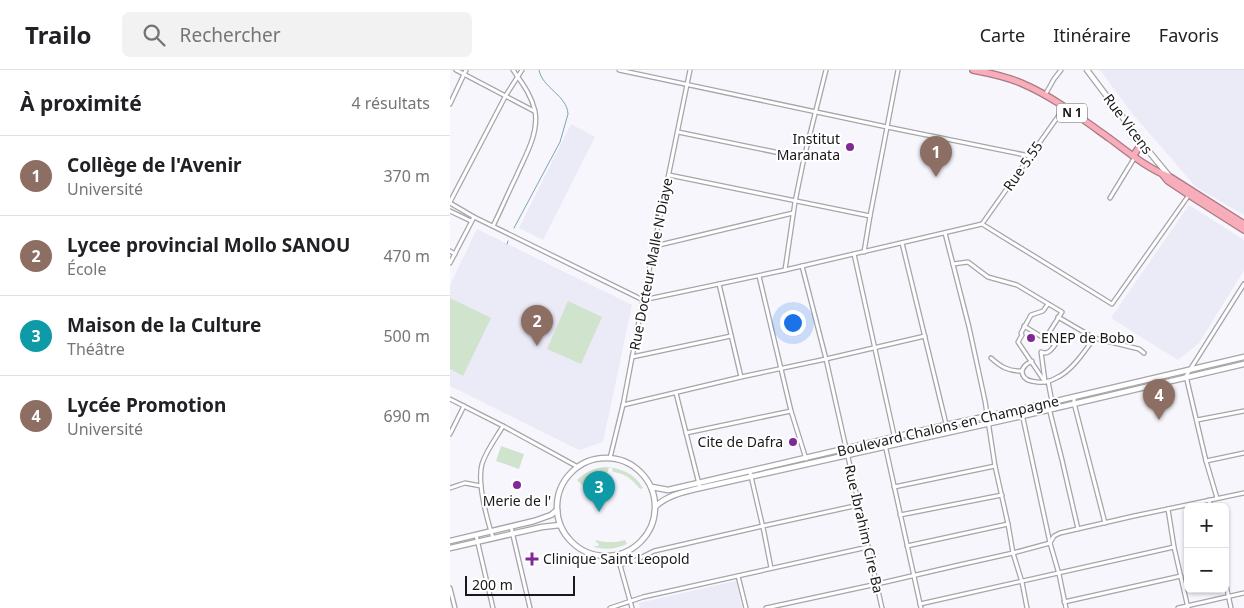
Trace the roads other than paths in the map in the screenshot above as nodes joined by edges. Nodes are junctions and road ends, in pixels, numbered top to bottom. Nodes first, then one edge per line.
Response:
1 (456, 70) edge
2 (466, 70) edge
3 (513, 70) edge
4 (522, 70) edge
5 (619, 70) edge
6 (690, 70) edge
7 (826, 70) edge
8 (898, 70) edge
9 (972, 70) edge
10 (1061, 70) edge
11 (1087, 70) edge
12 (464, 74) junction
13 (518, 77) junction
14 (687, 85) junction
15 (506, 95) junction
16 (1044, 95) junction
17 (450, 104) edge
18 (1064, 108) junction
19 (535, 112) junction
20 (816, 112) junction
21 (887, 127) junction
22 (678, 132) junction
23 (1142, 143) junction
24 (1030, 156) junction
25 (1134, 156) junction
26 (804, 158) junction
27 (1162, 174) junction
28 (669, 176) junction
29 (1170, 177) junction
30 (1191, 193) junction
31 (1110, 198) dead end
32 (795, 202) junction
33 (450, 203) edge
34 (450, 211) edge
35 (793, 213) junction
36 (870, 216) junction
37 (474, 217) junction
38 (471, 221) junction
39 (982, 224) junction
40 (1244, 224) edge
41 (493, 226) junction
42 (1244, 230) edge
43 (945, 233) junction
44 (902, 243) junction
45 (654, 246) junction
46 (450, 251) edge
47 (864, 252) junction
48 (455, 254) junction
49 (854, 254) junction
50 (450, 263) edge
51 (953, 264) junction
52 (802, 266) junction
53 (785, 270) junction
54 (759, 276) junction
55 (719, 284) junction
56 (1244, 284) edge
57 (643, 300) junction
58 (1048, 304) junction
59 (1058, 317) junction
60 (1024, 326) junction
61 (731, 336) junction
62 (925, 336) junction
63 (1094, 338) junction
64 (1045, 339) junction
65 (874, 348) junction
66 (1144, 353) dead end
67 (1244, 357) edge
68 (632, 358) junction
69 (991, 358) dead end
70 (826, 359) junction
71 (1032, 362) junction
72 (1244, 364) edge
73 (782, 369) junction
74 (1192, 369) junction
75 (1021, 371) junction
76 (1186, 376) junction
77 (741, 377) junction
78 (1046, 381) junction
79 (676, 393) junction
80 (1074, 396) junction
81 (450, 398) edge
82 (1050, 402) junction
83 (1074, 403) junction
84 (464, 406) junction
85 (623, 406) junction
86 (1021, 408) junction
87 (1049, 409) junction
88 (792, 411) junction
89 (1244, 411) edge
90 (988, 416) junction
91 (1022, 416) junction
92 (1197, 420) junction
93 (989, 424) junction
94 (946, 425) junction
95 (503, 426) junction
96 (948, 432) junction
97 (686, 433) junction
98 (450, 434) edge
99 (894, 437) junction
100 (884, 440) junction
101 (896, 445) junction
102 (885, 447) junction
103 (846, 449) junction
104 (1244, 453) edge
105 (848, 456) junction
106 (610, 458) junction
107 (806, 458) junction
108 (1206, 461) junction
109 (808, 464) junction
110 (996, 466) junction
111 (578, 467) junction
112 (751, 474) junction
113 (481, 486) junction
114 (699, 486) junction
115 (652, 487) junction
116 (894, 487) junction
117 (450, 488) edge
118 (1244, 492) edge
119 (1002, 495) junction
120 (1217, 498) junction
121 (1209, 500) junction
122 (1209, 503) edge
123 (656, 506) junction
124 (859, 506) junction
125 (1168, 509) junction
126 (557, 510) junction
127 (900, 516) junction
128 (1104, 523) junction
129 (1008, 524) junction
130 (560, 525) junction
131 (763, 526) junction
132 (511, 527) junction
133 (1078, 529) junction
134 (491, 532) junction
135 (513, 534) junction
136 (476, 535) junction
137 (494, 538) junction
138 (450, 541) edge
139 (478, 542) junction
140 (1050, 543) junction
141 (907, 546) junction
142 (868, 547) junction
143 (1174, 547) junction
144 (450, 548) edge
145 (1013, 553) junction
146 (616, 556) junction
147 (620, 565) junction
148 (771, 568) junction
149 (1059, 574) junction
150 (738, 576) junction
151 (913, 576) junction
152 (1181, 576) junction
153 (1022, 582) junction
154 (877, 584) junction
155 (450, 588) edge
156 (1227, 593) edge
157 (1244, 593) edge
158 (451, 595) edge
159 (1228, 596) junction
160 (631, 602) junction
161 (1064, 602) junction
162 (920, 606) edge
163 (1187, 607) edge
164 (455, 608) edge
165 (493, 608) edge
166 (530, 608) edge
167 (610, 608) edge
168 (632, 608) edge
169 (746, 608) edge
170 (766, 608) edge
171 (882, 608) edge
172 (1027, 608) edge
173 (1066, 608) edge
174 (1178, 608) edge
175 (1231, 608) edge

1 - 12 street
2 - 12 street
3 - 13 street
4 - 13 street
5 - 14 street
6 - 14 street, Rue Docteur Malle N'Diaye
7 - 20 street
8 - 21 street
9 - 16 highway, N 1
10 - 16 street
11 - 23 main road, Rue Vicens
12 - 15 street
12 - 17 street
13 - 15 street
13 - 19 street
14 - 20 street
14 - 22 street, Rue Docteur Malle N'Diaye
15 - 19 street
15 - 33 street
16 - 18 highway, N 1
18 - 24 street, Rue 5.55
18 - 25 highway, N 1
19 - 41 street
20 - 21 street
20 - 26 street
21 - 24 street
21 - 36 street
22 - 26 street
22 - 28 street, Rue Docteur Malle N'Diaye
23 - 25 highway
23 - 29 main road, Rue Vicens
24 - 39 street, Rue 5.55
25 - 27 highway, N 1
25 - 31 street
26 - 32 street
27 - 29 highway, N 1
27 - 30 highway, N 1
28 - 32 street
28 - 45 street, Rue Docteur Malle N'Diaye
29 - 30 highway, N 1
30 - 39 street
30 - 40 highway, N 1
30 - 42 highway, N 1
32 - 35 street
32 - 36 street
33 - 37 street
34 - 38 street
35 - 45 street
35 - 53 street
36 - 47 street
37 - 38 street
37 - 41 street
38 - 48 street
39 - 43 street
41 - 57 street
43 - 44 street
43 - 51 street
44 - 47 street
44 - 62 street
45 - 57 street, Rue Docteur Malle N'Diaye
46 - 48 street
47 - 49 street
48 - 50 street
49 - 52 street
49 - 65 street
51 - 58 street
51 - 90 street
52 - 53 street
52 - 70 street, Rue Ibrahim Cire Ba
53 - 54 street
54 - 55 street
54 - 73 street
55 - 57 street
55 - 61 street
56 - 74 street
57 - 68 street, Rue Docteur Malle N'Diaye
58 - 59 street
58 - 60 street
59 - 63 street
59 - 64 street
60 - 64 street
60 - 71 street
61 - 68 street
61 - 77 street
62 - 65 street
62 - 94 street
63 - 66 street
63 - 78 street
64 - 78 street
65 - 70 street
65 - 99 street
67 - 74 main road, Boulevard Chalons en Champagne
68 - 85 street, Rue Docteur Malle N'Diaye
69 - 75 street
70 - 73 street
70 - 103 street, Rue Ibrahim Cire Ba
71 - 75 street
71 - 78 street
72 - 76 main road, Boulevard Chalons en Champagne
73 - 77 street
73 - 88 street
74 - 76 street
74 - 80 main road, Boulevard Chalons en Champagne
75 - 78 street
76 - 83 main road, Boulevard Chalons en Champagne
76 - 92 street
77 - 79 street
78 - 82 street
79 - 85 street
79 - 97 street
80 - 82 main road, Boulevard Chalons en Champagne
80 - 83 street
81 - 84 street
82 - 86 main road, Boulevard Chalons en Champagne
82 - 87 street
83 - 87 main road, Boulevard Chalons en Champagne
83 - 128 street
84 - 95 street
84 - 98 street
85 - 106 street, Rue Docteur Malle N'Diaye
86 - 90 main road, Boulevard Chalons en Champagne
86 - 91 street
87 - 91 main road, Boulevard Chalons en Champagne
87 - 133 street
88 - 97 street
88 - 107 street
89 - 92 street
90 - 93 street
90 - 94 main road, Boulevard Chalons en Champagne
91 - 93 main road, Boulevard Chalons en Champagne
91 - 140 street
92 - 108 street
93 - 96 main road, Boulevard Chalons en Champagne
93 - 110 street
94 - 96 street
94 - 99 main road, Boulevard Chalons en Champagne
95 - 111 street
95 - 113 street
96 - 101 main road, Boulevard Chalons en Champagne
97 - 114 street
99 - 100 main road, Boulevard Chalons en Champagne
99 - 101 street
100 - 102 street
100 - 103 main road, Boulevard Chalons en Champagne
101 - 102 main road, Boulevard Chalons en Champagne
102 - 105 main road, Boulevard Chalons en Champagne
102 - 116 street
103 - 105 street, Rue Ibrahim Cire Ba
103 - 107 main road, Boulevard Chalons en Champagne
104 - 108 street
105 - 109 main road, Boulevard Chalons en Champagne
105 - 124 street, Rue Ibrahim Cire Ba
106 - 111 main road
106 - 115 main road
107 - 109 street
107 - 112 main road, Boulevard Chalons en Champagne
108 - 120 street
109 - 112 main road, Boulevard Chalons en Champagne
110 - 116 street
110 - 119 street
111 - 126 main road
112 - 114 main road, Boulevard Chalons en Champagne
112 - 131 street
113 - 117 street
113 - 134 street
114 - 115 main road, Boulevard Chalons en Champagne
114 - 123 main road, Boulevard Chalons en Champagne
115 - 123 main road
116 - 127 street
118 - 120 street
119 - 127 street
119 - 129 street
120 - 121 street
121 - 122 street
121 - 125 street
123 - 146 main road
124 - 131 street
124 - 142 street, Rue Ibrahim Cire Ba
125 - 128 street
125 - 143 street
126 - 130 main road
126 - 132 main road
127 - 141 street
128 - 133 street
129 - 141 street
129 - 145 street
130 - 135 main road
130 - 146 main road
131 - 147 street
131 - 148 street
132 - 134 main road
132 - 135 street
133 - 140 street
134 - 136 main road
134 - 137 street
135 - 137 main road
135 - 166 street
136 - 138 main road
136 - 139 street
137 - 139 main road
139 - 144 main road
139 - 165 street
140 - 145 street
140 - 149 street
141 - 151 street
142 - 148 street
142 - 154 street, Rue Ibrahim Cire Ba
143 - 149 street
143 - 152 street
145 - 151 street
145 - 153 street
146 - 147 street
147 - 160 street
148 - 150 street
149 - 153 street
149 - 161 street
150 - 160 street
150 - 169 street
151 - 154 street
151 - 162 street
152 - 161 street
152 - 163 street
153 - 162 street
153 - 172 street
154 - 170 street
154 - 171 street, Rue Ibrahim Cire Ba
155 - 158 street
156 - 159 street
157 - 159 street
158 - 164 street
159 - 163 street
159 - 175 street
160 - 167 street
160 - 168 street
161 - 173 street
163 - 174 street

